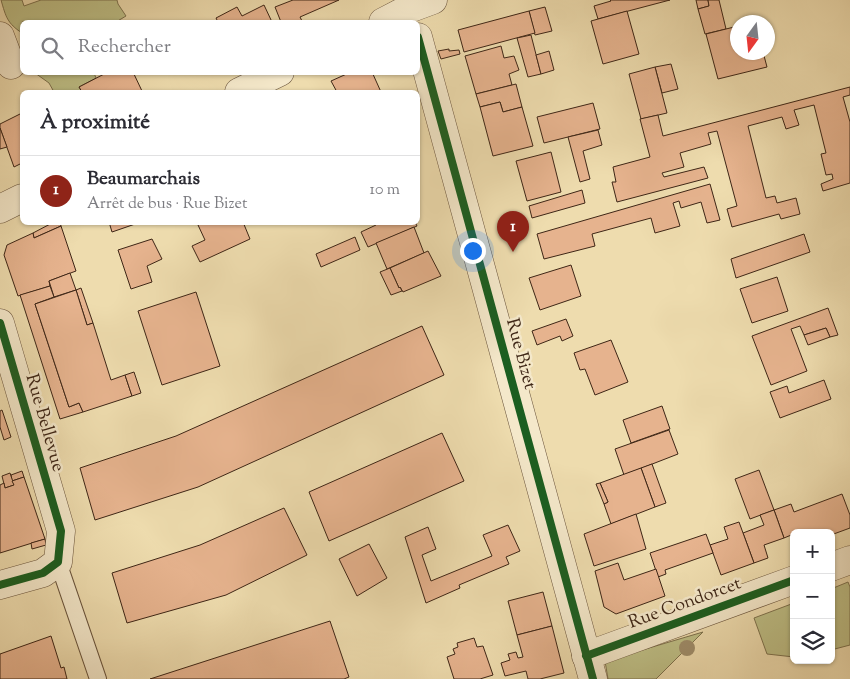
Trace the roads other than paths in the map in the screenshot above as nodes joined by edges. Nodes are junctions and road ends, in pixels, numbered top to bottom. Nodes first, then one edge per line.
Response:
1 (433, 0) edge
2 (407, 11) edge
3 (387, 20) edge
4 (0, 36) edge
5 (420, 44) edge
6 (11, 65) dead end
7 (274, 75) edge
8 (243, 90) edge
9 (20, 199) edge
10 (0, 209) edge
11 (0, 323) edge
12 (850, 560) edge
13 (58, 562) junction
14 (835, 566) edge
15 (790, 582) edge
16 (0, 585) edge
17 (589, 668) edge
18 (98, 679) edge

1 - 2 street
2 - 3 street
4 - 6 street
5 - 17 street, Rue Bizet
7 - 8 street
9 - 10 street
11 - 13 street, Rue Bellevue
12 - 14 street
13 - 16 street
13 - 18 lane
15 - 17 street, Rue Condorcet

